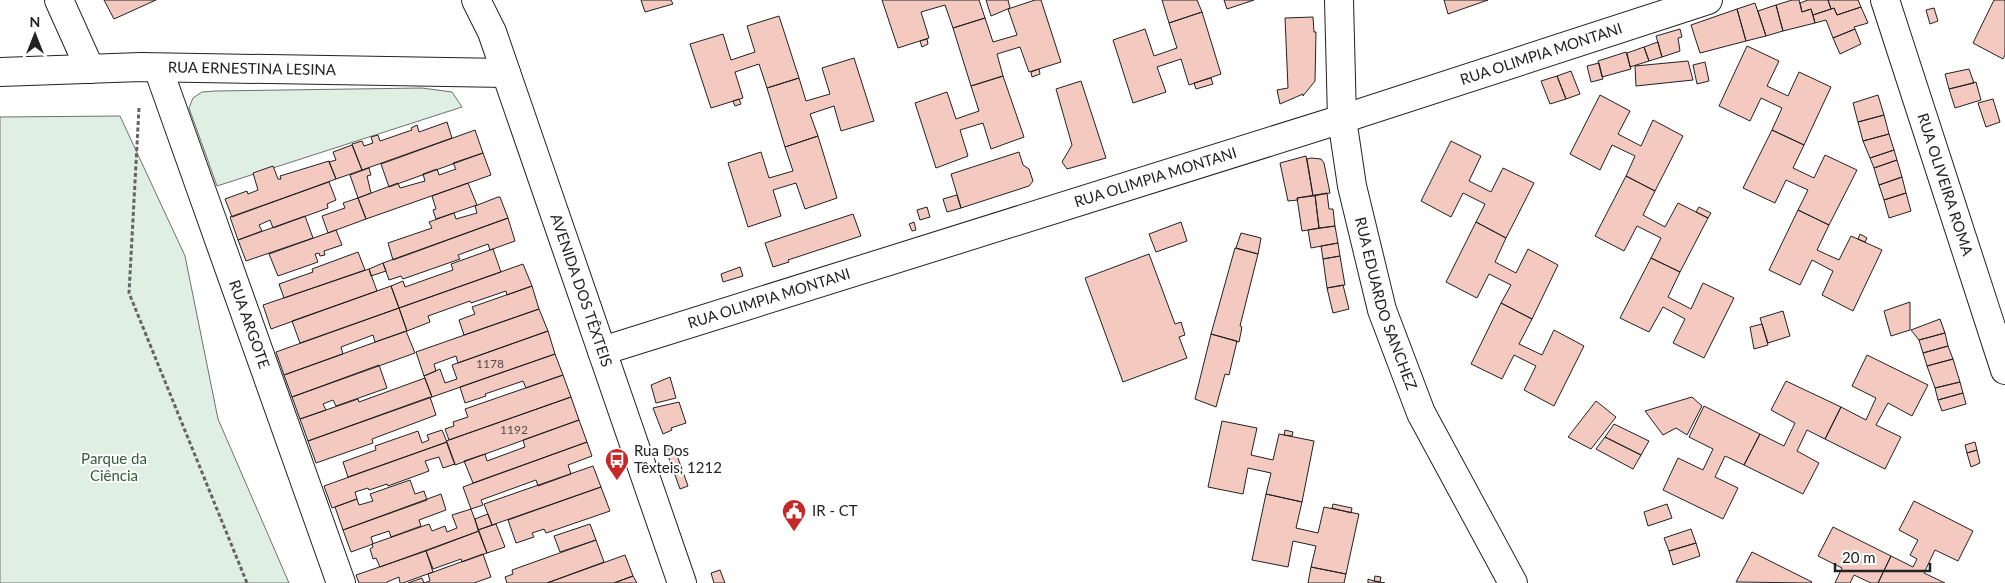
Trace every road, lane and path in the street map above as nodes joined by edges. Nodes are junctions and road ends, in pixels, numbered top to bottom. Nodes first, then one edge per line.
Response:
1 (59, 0) edge
2 (476, 0) edge
3 (1339, 0) edge
4 (1708, 0) edge
5 (1885, 0) edge
6 (149, 67) junction
7 (90, 69) junction
8 (0, 72) edge
9 (506, 73) junction
10 (1342, 119) junction
11 (602, 351) junction
12 (2005, 370) edge
13 (247, 583) edge
14 (341, 583) edge
15 (682, 583) edge
16 (1513, 583) edge

1 - 7 street
2 - 9 street, AVENIDA DOS TÊXTEIS
3 - 10 street, RUA EDUARDO SANCHEZ
4 - 10 street, RUA OLIMPIA MONTANI
5 - 12 street, RUA OLIVEIRA ROMA
6 - 7 street, RUA ERNESTINA LESINA
6 - 9 street, RUA ERNESTINA LESINA
6 - 13 path
6 - 14 street, RUA ARGOTE
7 - 8 street, RUA ERNESTINA LESINA
9 - 11 street, AVENIDA DOS TÊXTEIS
10 - 11 street, RUA OLIMPIA MONTANI
10 - 16 street, RUA EDUARDO SANCHEZ
11 - 15 street, AVENIDA DOS TÊXTEIS

